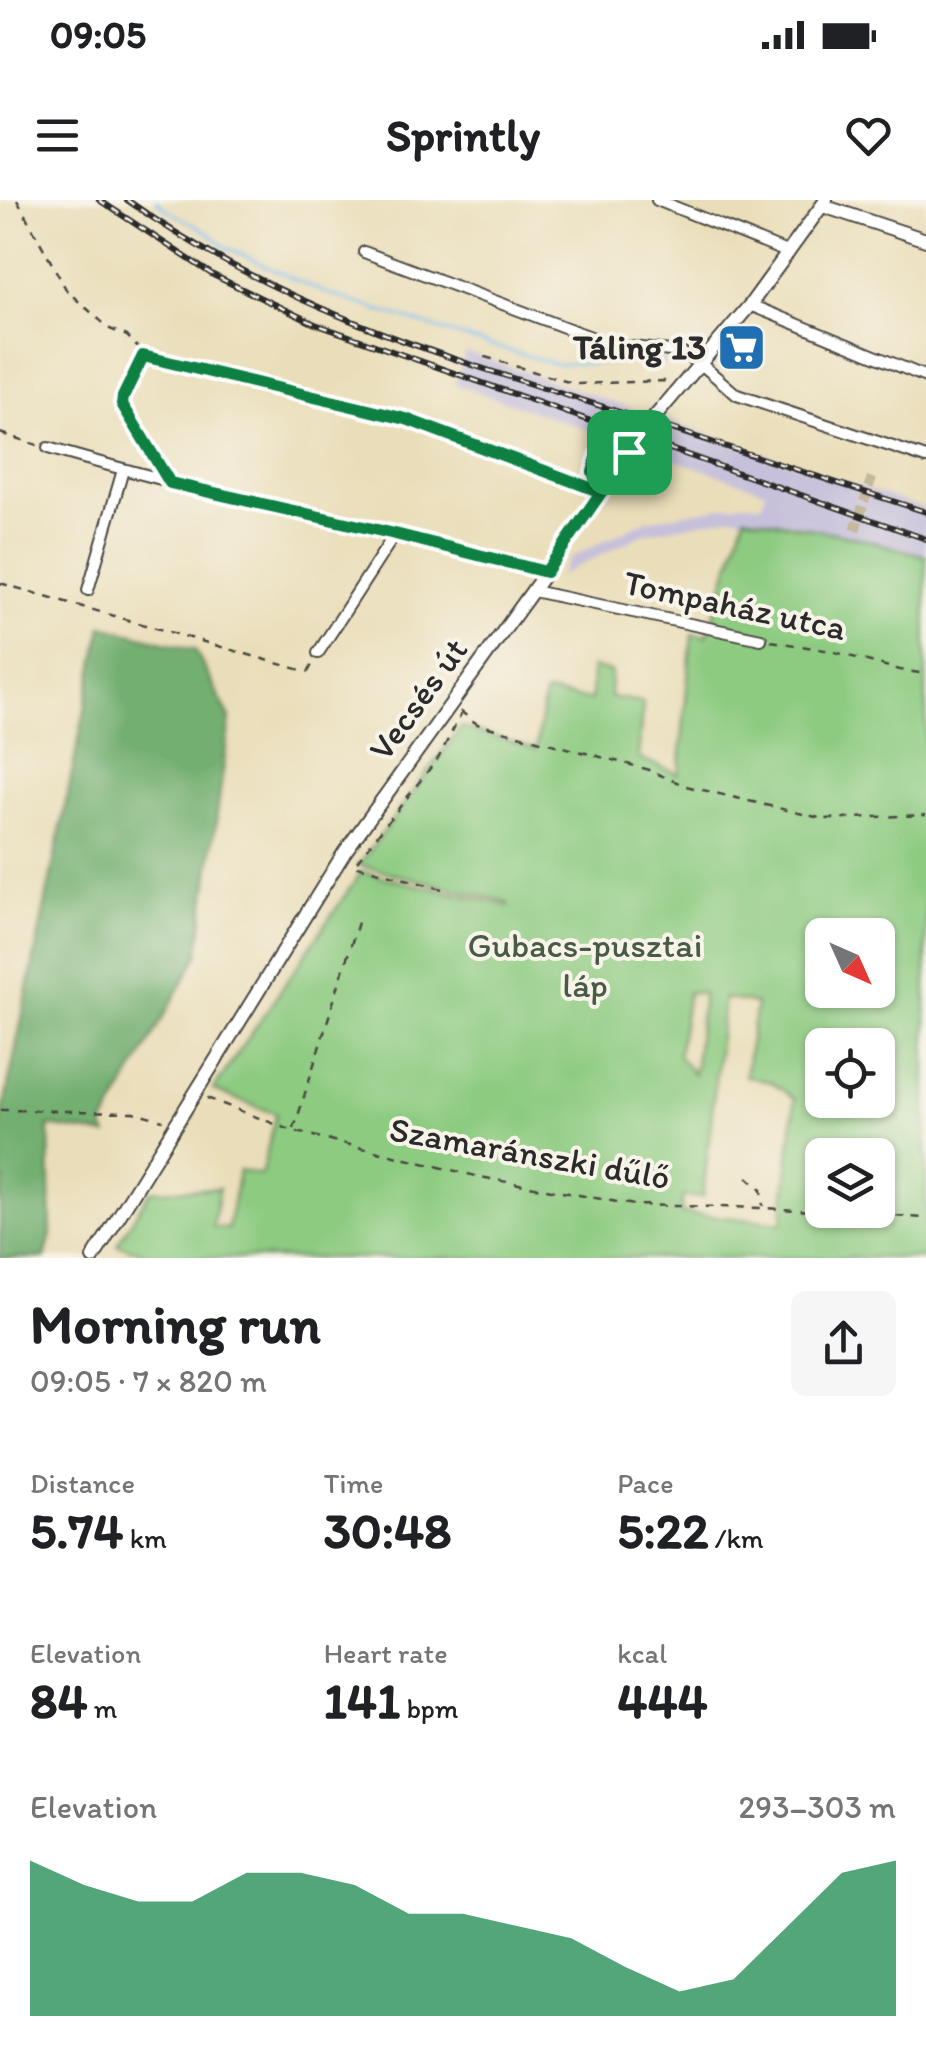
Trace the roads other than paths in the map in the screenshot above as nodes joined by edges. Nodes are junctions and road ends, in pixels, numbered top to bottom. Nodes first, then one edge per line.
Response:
1 (657, 200) edge
2 (824, 203) edge
3 (926, 240) edge
4 (364, 252) dead end
5 (788, 252) junction
6 (750, 305) junction
7 (143, 356) road end
8 (701, 364) junction
9 (926, 377) edge
10 (48, 448) road end
11 (629, 452) junction
12 (926, 458) edge
13 (123, 470) junction
14 (601, 492) junction
15 (395, 534) junction
16 (546, 572) junction
17 (88, 590) dead end
18 (533, 591) junction
19 (761, 639) road end
20 (318, 653) road end
21 (93, 1258) edge

1 - 5 street
2 - 3 street
2 - 5 street, Vecsés út
4 - 8 street
5 - 6 street, Vecsés út
6 - 8 street, Vecsés út
6 - 9 street
7 - 14 street
8 - 11 street, Vecsés út
8 - 12 street
10 - 13 street
11 - 14 street, Vecsés út
11 - 14 lane
13 - 15 street
13 - 17 street
14 - 16 street, Vecsés út
15 - 16 street
15 - 20 street
16 - 18 street, Vecsés út
18 - 19 street, Tompaház utca
18 - 21 street, Vecsés út

